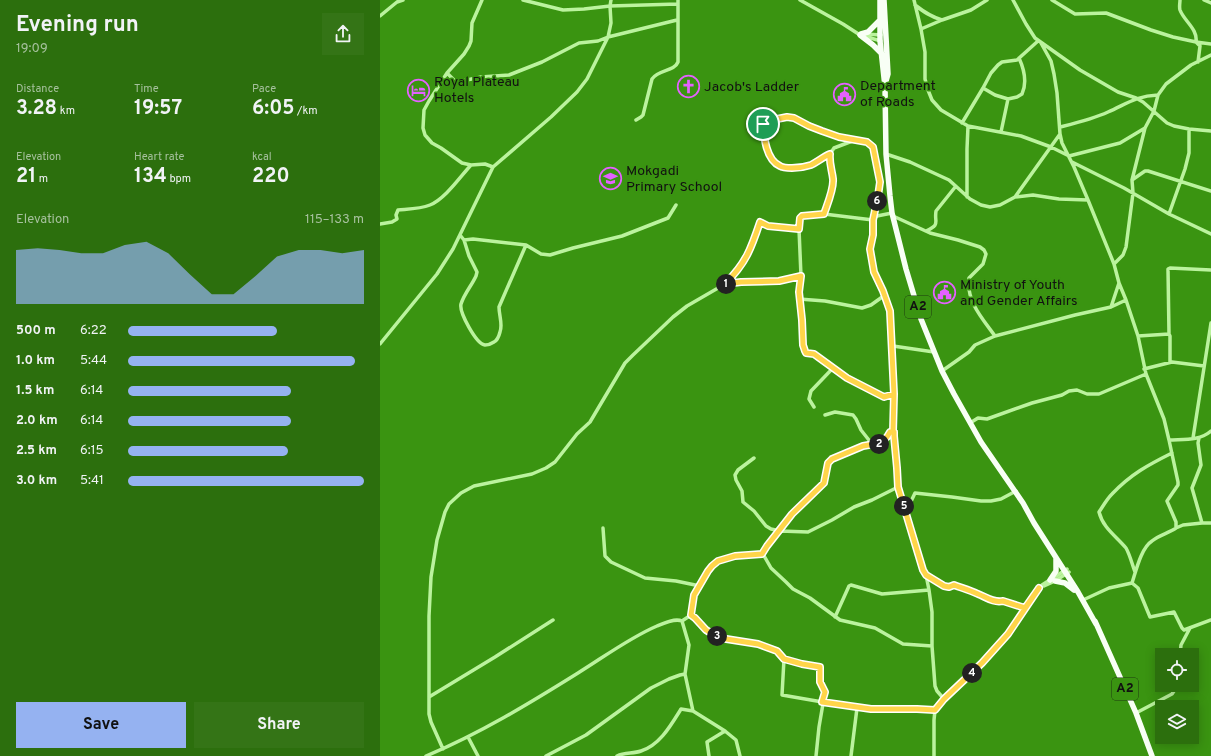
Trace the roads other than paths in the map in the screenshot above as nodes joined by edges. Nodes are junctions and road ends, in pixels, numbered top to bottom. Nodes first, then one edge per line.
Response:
1 (403, 0) edge
2 (482, 0) edge
3 (524, 0) edge
4 (611, 0) edge
5 (800, 0) edge
6 (880, 0) edge
7 (884, 0) edge
8 (987, 0) edge
9 (1012, 0) edge
10 (1052, 0) edge
11 (1180, 0) edge
12 (1204, 0) edge
13 (678, 2) edge
14 (915, 2) edge
15 (1211, 2) edge
16 (610, 6) junction
17 (380, 16) edge
18 (677, 20) junction
19 (880, 20) junction
20 (942, 20) junction
21 (921, 29) junction
22 (861, 34) junction
23 (608, 37) junction
24 (883, 38) junction
25 (1040, 42) junction
26 (1196, 42) junction
27 (1211, 44) edge
28 (881, 54) junction
29 (1211, 54) edge
30 (1019, 58) junction
31 (1198, 62) junction
32 (447, 73) junction
33 (885, 87) junction
34 (984, 88) junction
35 (1158, 95) junction
36 (1136, 98) junction
37 (1008, 99) junction
38 (1154, 111) junction
39 (636, 120) dead end
40 (962, 123) junction
41 (968, 126) junction
42 (1060, 127) junction
43 (1145, 128) junction
44 (1189, 129) junction
45 (1211, 131) edge
46 (1002, 132) junction
47 (1060, 134) junction
48 (856, 140) junction
49 (1051, 147) junction
50 (830, 154) junction
51 (886, 154) junction
52 (1069, 156) junction
53 (1071, 161) junction
54 (471, 165) junction
55 (493, 167) junction
56 (1132, 180) junction
57 (1181, 182) junction
58 (956, 186) junction
59 (1211, 191) edge
60 (1133, 193) junction
61 (967, 197) junction
62 (1015, 197) junction
63 (1088, 200) junction
64 (676, 205) dead end
65 (824, 214) junction
66 (893, 214) junction
67 (1169, 214) junction
68 (873, 220) junction
69 (380, 224) edge
70 (799, 229) junction
71 (926, 231) junction
72 (1211, 234) edge
73 (460, 235) junction
74 (464, 240) junction
75 (526, 245) junction
76 (1114, 264) junction
77 (1211, 270) edge
78 (801, 276) junction
79 (1119, 283) junction
80 (725, 284) junction
81 (885, 295) junction
82 (800, 300) junction
83 (1126, 300) junction
84 (1111, 306) junction
85 (1211, 323) edge
86 (1169, 334) junction
87 (995, 336) junction
88 (1138, 336) junction
89 (380, 344) edge
90 (893, 346) junction
91 (934, 352) junction
92 (1170, 362) junction
93 (1204, 366) junction
94 (833, 368) junction
95 (1144, 368) junction
96 (942, 371) junction
97 (1146, 374) junction
98 (894, 394) junction
99 (814, 407) dead end
100 (825, 415) dead end
101 (970, 423) junction
102 (1211, 431) edge
103 (893, 432) junction
104 (1192, 438) junction
105 (1199, 438) junction
106 (1170, 440) junction
107 (872, 444) junction
108 (1172, 453) junction
109 (754, 458) dead end
110 (898, 487) junction
111 (1016, 491) junction
112 (1023, 503) junction
113 (906, 512) junction
114 (1202, 523) junction
115 (1211, 523) edge
116 (602, 528) dead end
117 (1176, 528) junction
118 (780, 531) junction
119 (762, 554) junction
120 (1056, 557) junction
121 (1067, 571) junction
122 (1135, 572) junction
123 (926, 575) junction
124 (1052, 581) junction
125 (1132, 583) junction
126 (700, 586) junction
127 (1039, 588) junction
128 (929, 590) junction
129 (1084, 599) junction
130 (1025, 608) junction
131 (691, 615) junction
132 (835, 617) junction
133 (553, 620) dead end
134 (682, 620) junction
135 (1211, 620) edge
136 (1190, 628) junction
137 (1008, 634) junction
138 (932, 646) junction
139 (1181, 648) edge
140 (784, 659) junction
141 (685, 674) junction
142 (1173, 692) edge
143 (429, 697) junction
144 (944, 699) junction
145 (822, 702) junction
146 (857, 708) junction
147 (935, 710) junction
148 (693, 711) junction
149 (1136, 713) junction
150 (725, 731) junction
151 (468, 737) junction
152 (442, 749) junction
153 (426, 756) edge
154 (478, 756) edge
155 (546, 756) edge
156 (617, 756) edge
157 (709, 756) edge
158 (740, 756) edge
159 (816, 756) edge
160 (851, 756) edge
161 (934, 756) edge
162 (1152, 756) edge

1 - 17 street
2 - 32 street
3 - 16 street
4 - 16 street
5 - 22 street
6 - 19 highway, A2
7 - 24 highway, A2
8 - 20 street
9 - 25 street
10 - 26 street
11 - 26 street
12 - 15 street
13 - 16 street
13 - 18 street
14 - 20 street
14 - 21 street
16 - 23 street
18 - 23 street
18 - 39 street
19 - 22 highway
19 - 24 highway, A2
20 - 21 street
21 - 40 street
22 - 24 street
22 - 28 highway
23 - 32 street
23 - 55 street
24 - 28 highway, A2
24 - 33 highway, A2
25 - 30 street
25 - 36 street
25 - 42 street
26 - 27 street
26 - 31 street
28 - 33 highway, A2
29 - 31 street
30 - 34 street
30 - 37 street
31 - 35 street
32 - 54 street
33 - 51 highway, A2
34 - 37 street
34 - 40 street
35 - 36 street
35 - 38 street
36 - 38 street
36 - 42 street
37 - 46 street
38 - 43 street
38 - 44 street
40 - 41 street
41 - 46 street
41 - 61 street
42 - 47 street
43 - 52 street
43 - 56 street
44 - 45 street
44 - 57 street
46 - 49 street
47 - 49 street
47 - 52 street
48 - 50 street
48 - 50 street
48 - 68 street
49 - 52 street
49 - 62 street
50 - 65 street
51 - 58 street
51 - 66 highway, A2
52 - 53 street
53 - 60 street
53 - 63 street
54 - 55 street
54 - 69 street
55 - 73 street
56 - 57 street
56 - 60 street
57 - 59 street
57 - 67 street
58 - 61 street
58 - 71 street
60 - 67 street
60 - 76 street
61 - 62 street
62 - 63 street
63 - 76 street
64 - 75 street
65 - 68 street
65 - 70 street
66 - 68 street
66 - 71 street
66 - 91 highway, A2
67 - 72 street
68 - 81 street
70 - 78 street
70 - 80 street
71 - 87 street
73 - 74 street
73 - 89 street
74 - 75 street
74 - 75 street
76 - 79 street
77 - 86 street
78 - 80 street
78 - 82 street
79 - 83 street
79 - 84 street
80 - 143 street
81 - 82 street
81 - 90 street
82 - 94 street
83 - 84 street
83 - 88 street
84 - 87 street
85 - 93 street
86 - 88 street
86 - 92 street
87 - 96 street
88 - 95 street
90 - 91 street
90 - 98 street
91 - 96 highway, A2
92 - 93 street
92 - 95 street
93 - 104 street
94 - 98 street
94 - 99 street
95 - 97 street
96 - 101 highway, A2
97 - 101 street
97 - 106 street
98 - 103 street
100 - 107 street
101 - 111 highway, A2
102 - 105 street
103 - 107 street
103 - 110 street
104 - 105 street
104 - 106 street
105 - 114 street
106 - 108 street
107 - 118 street
108 - 117 street
108 - 122 street
109 - 118 street
110 - 113 street
110 - 118 street
111 - 112 highway, A2
111 - 113 street
112 - 120 highway, A2
112 - 121 highway, A2
113 - 123 street
114 - 115 street
114 - 117 street
116 - 126 street
117 - 122 street
118 - 119 street
119 - 126 street
119 - 132 street
120 - 121 highway, A2
120 - 124 highway
121 - 124 street
121 - 129 highway, A2
122 - 125 street
123 - 128 street
123 - 130 street
124 - 127 street
124 - 129 highway
125 - 129 street
125 - 136 street
126 - 131 street
127 - 130 street
127 - 137 street
128 - 132 street
128 - 138 street
129 - 149 highway, A2
130 - 137 street
131 - 134 street
131 - 140 street
132 - 138 street
133 - 143 street
134 - 141 street
134 - 151 street
135 - 136 street
136 - 139 street
137 - 144 street
138 - 144 street
140 - 145 street
140 - 145 street
141 - 148 street
141 - 155 street
142 - 149 street
143 - 152 street
144 - 147 street
145 - 146 street
145 - 159 street
146 - 147 street
146 - 160 street
147 - 161 street
148 - 150 street
148 - 156 street
149 - 162 highway, A2
150 - 157 street
150 - 158 street
151 - 152 street
151 - 154 street
152 - 153 street

